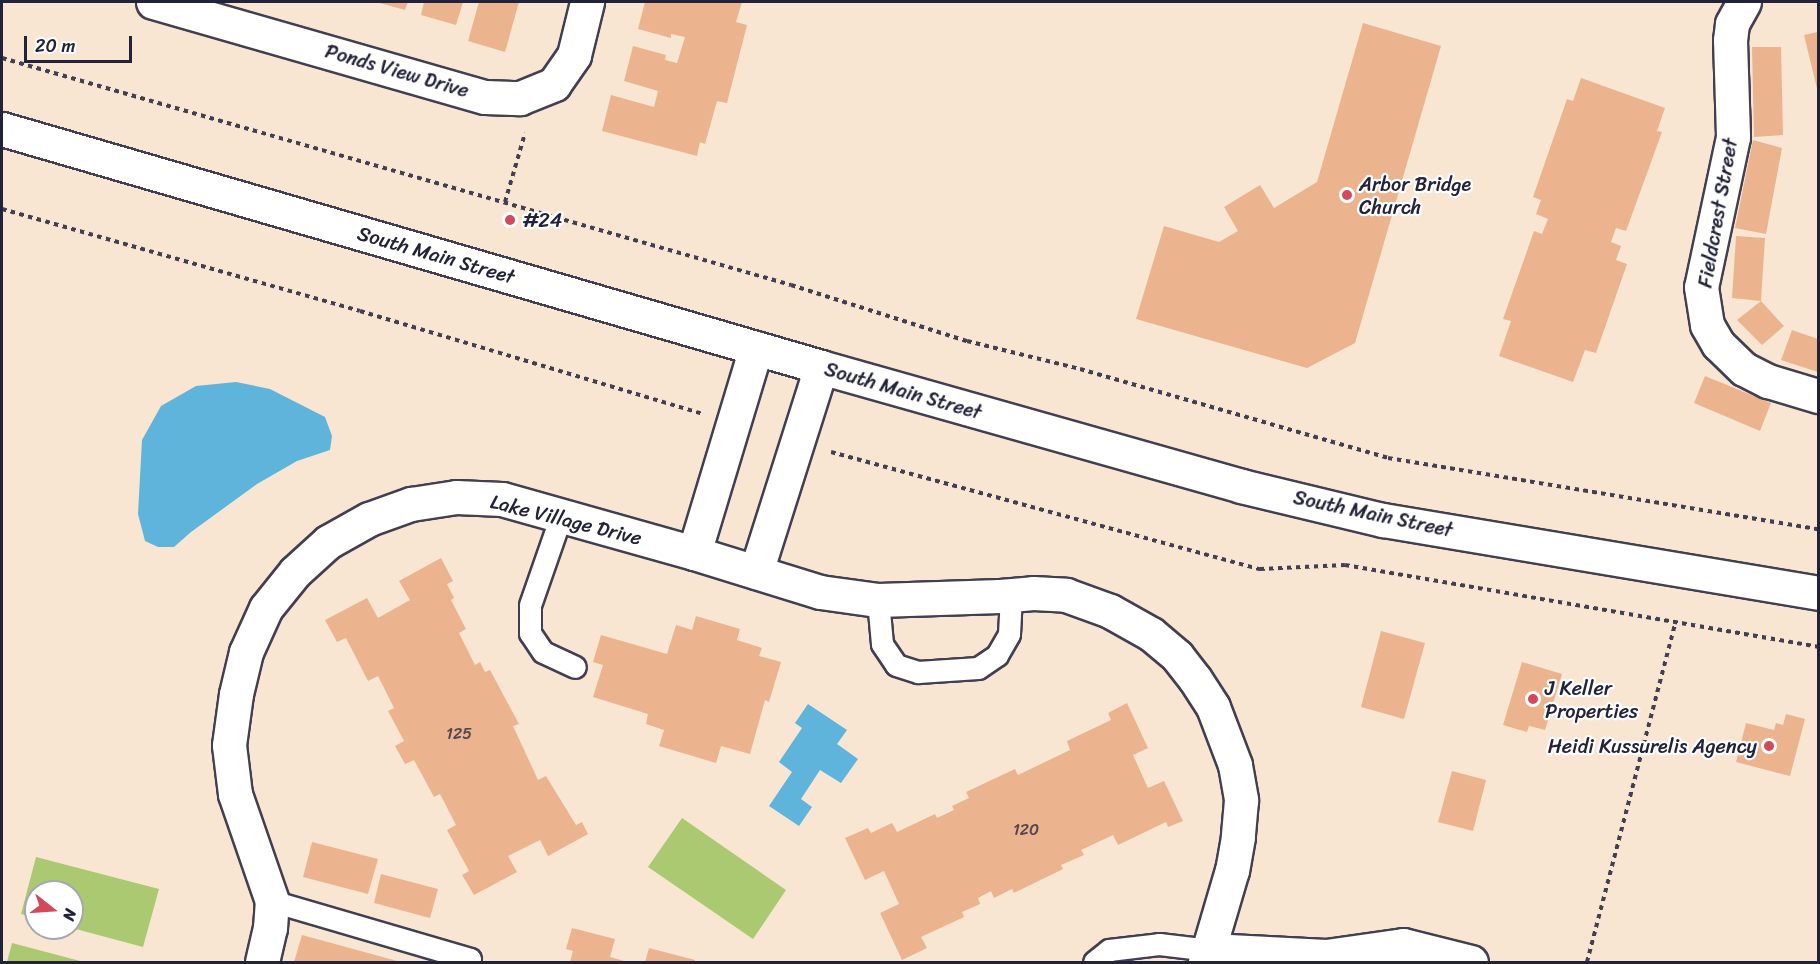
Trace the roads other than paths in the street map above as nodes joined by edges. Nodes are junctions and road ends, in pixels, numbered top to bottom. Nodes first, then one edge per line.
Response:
1 (153, 2) edge
2 (587, 2) edge
3 (1744, 2) edge
4 (2, 129) edge
5 (756, 348) junction
6 (821, 368) junction
7 (1818, 396) edge
8 (561, 516) junction
9 (694, 553) junction
10 (756, 572) junction
11 (1818, 593) edge
12 (1011, 595) junction
13 (878, 600) junction
14 (575, 667) dead end
15 (272, 901) junction
16 (1208, 956) edge
17 (1348, 958) edge
18 (262, 963) edge
19 (469, 963) edge
20 (1094, 963) edge
21 (1470, 963) edge

1 - 2 street, Ponds View Drive
3 - 7 street, Fieldcrest Street
4 - 5 street, South Main Street
5 - 6 street, South Main Street
5 - 9 street
6 - 10 street
6 - 11 street, South Main Street
8 - 9 street, Lake Village Drive
8 - 14 lane
8 - 15 street, Lake Village Drive
9 - 10 street, Lake Village Drive
10 - 13 street, Lake Village Drive
12 - 13 street, Lake Village Drive
12 - 13 lane
12 - 16 street, Lake Village Drive
15 - 18 street, Lake Village Drive
15 - 19 lane
16 - 17 street
16 - 20 lane
17 - 21 street

